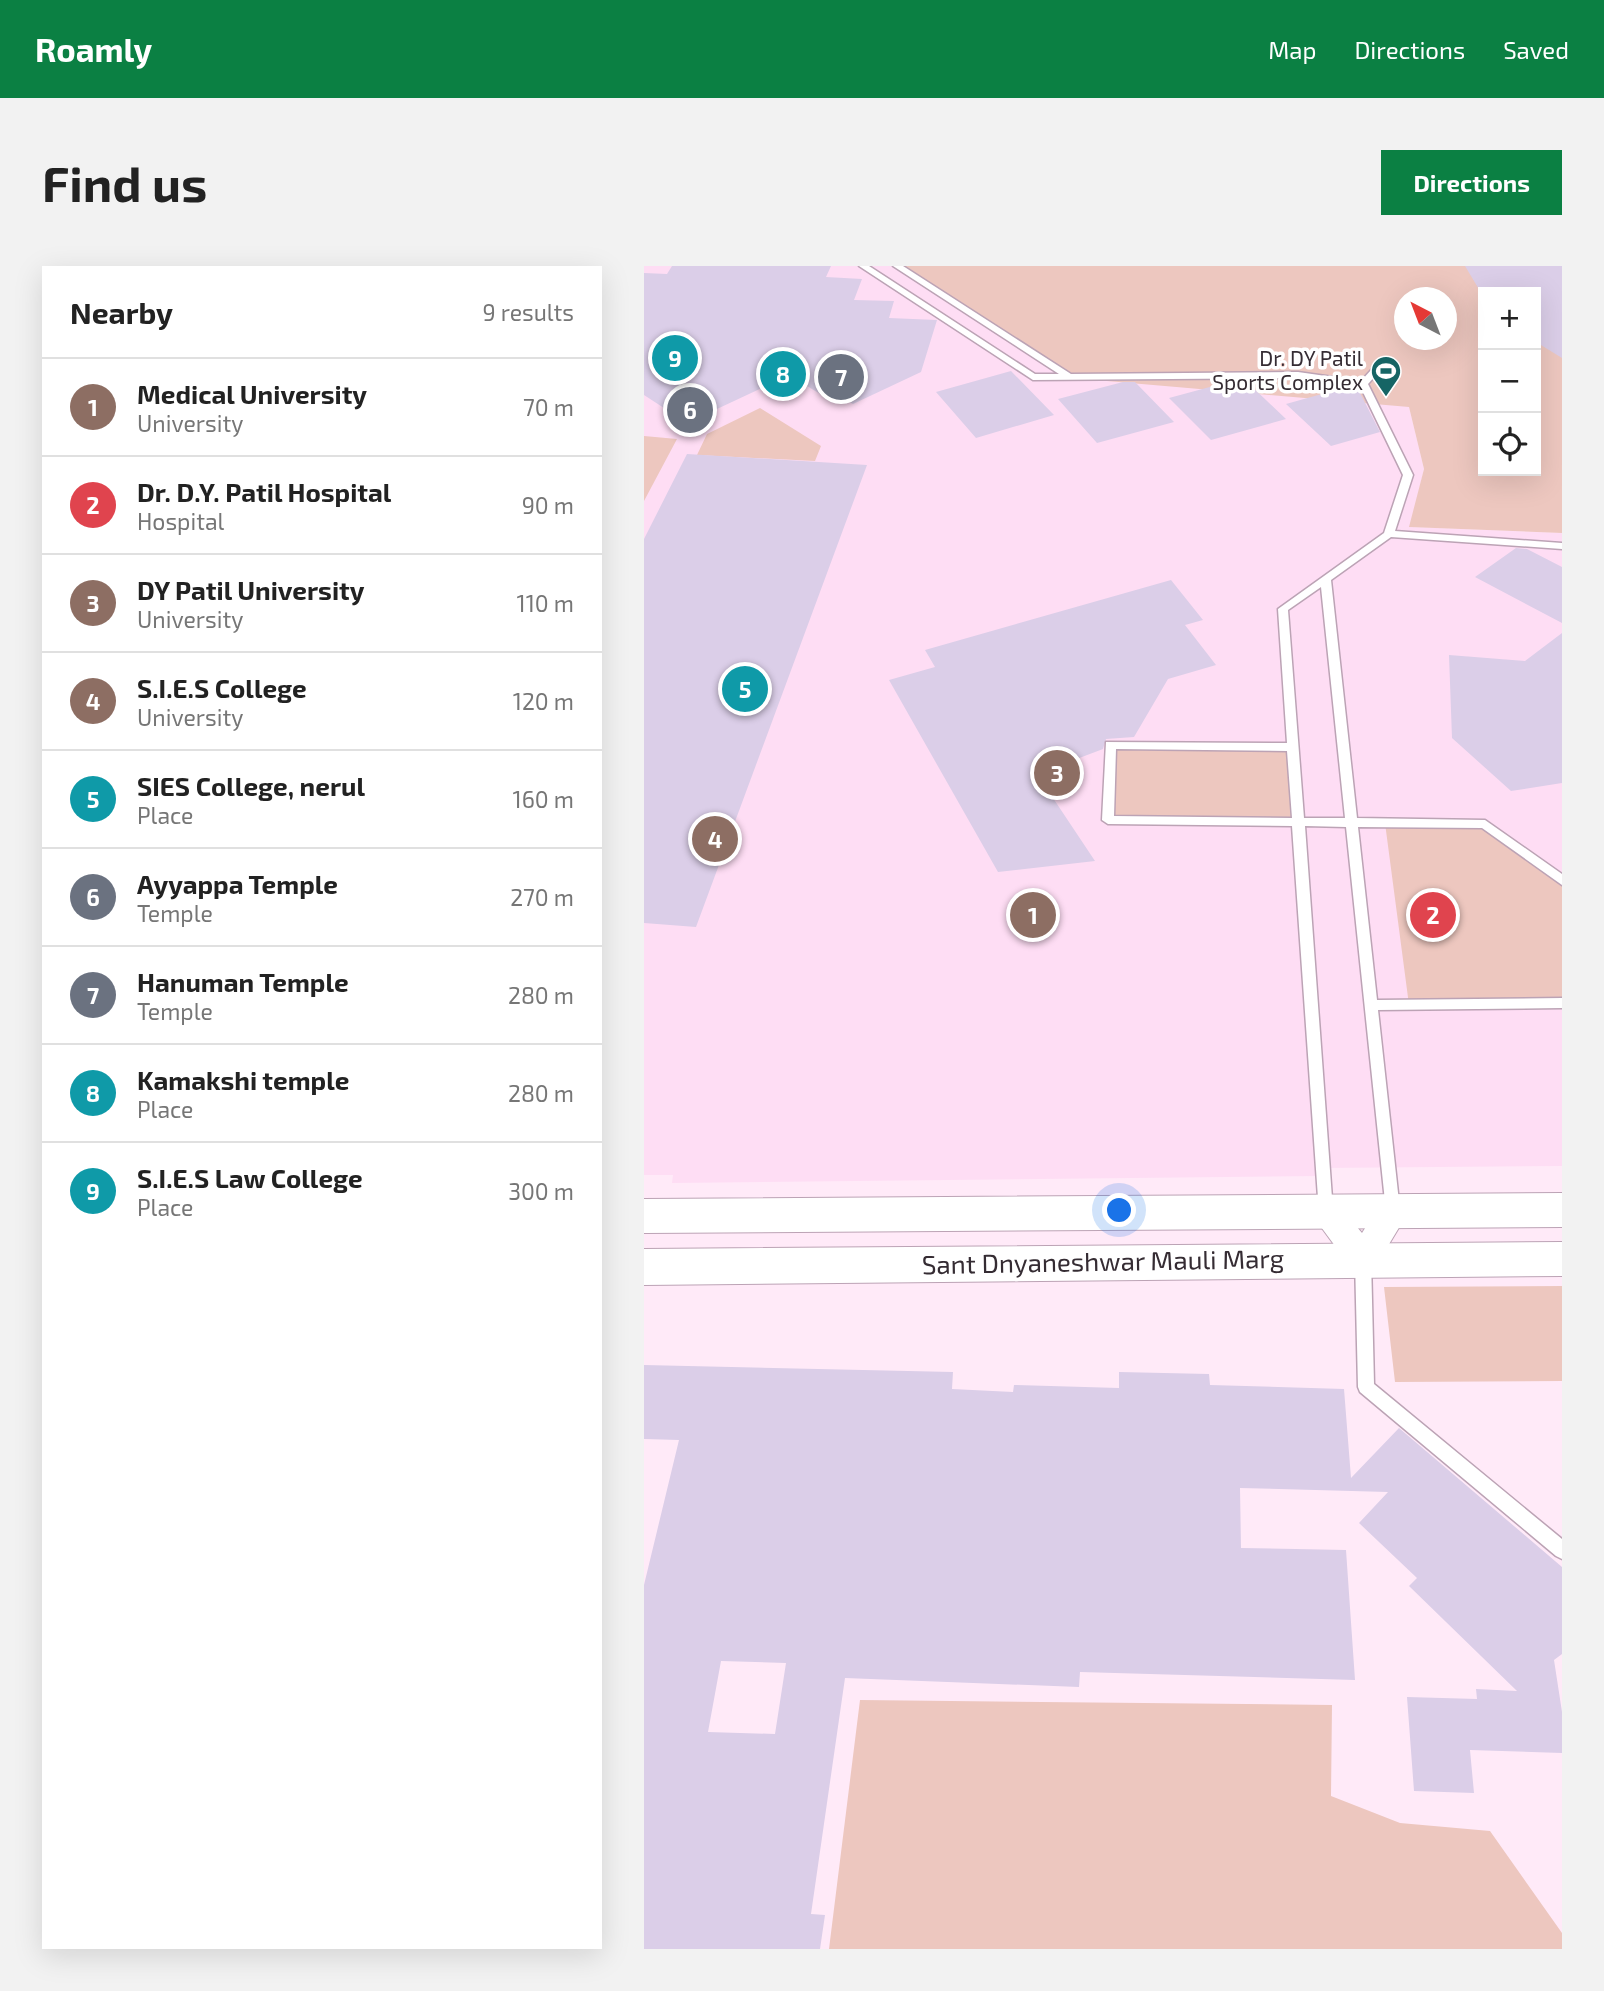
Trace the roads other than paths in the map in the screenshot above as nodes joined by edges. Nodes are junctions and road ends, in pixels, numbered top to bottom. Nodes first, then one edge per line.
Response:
1 (863, 266) edge
2 (897, 266) edge
3 (1385, 360) dead end
4 (1072, 379) junction
5 (1363, 384) junction
6 (1389, 534) junction
7 (1562, 546) edge
8 (1326, 581) junction
9 (1293, 747) junction
10 (1298, 822) junction
11 (1353, 823) junction
12 (1562, 880) edge
13 (1562, 1003) edge
14 (1372, 1005) junction
15 (1562, 1210) edge
16 (1393, 1211) junction
17 (1326, 1212) junction
18 (644, 1216) edge
19 (1363, 1259) junction
20 (1562, 1259) edge
21 (644, 1267) edge
22 (1562, 1550) edge

1 - 4 lane
2 - 4 lane
3 - 5 lane
4 - 5 lane
5 - 6 lane
6 - 7 lane
6 - 8 lane
8 - 9 lane
8 - 11 lane
9 - 10 lane
9 - 10 lane
10 - 11 lane
10 - 17 lane
11 - 12 lane
11 - 14 lane
13 - 14 lane
14 - 16 lane
15 - 16 street, Sant Dnyaneshwar Mauli Marg
16 - 17 street, Sant Dnyaneshwar Mauli Marg
16 - 19 street
17 - 18 street, Sant Dnyaneshwar Mauli Marg
17 - 19 street
19 - 20 street, Sant Dnyaneshwar Mauli Marg
19 - 21 street, Sant Dnyaneshwar Mauli Marg
19 - 22 lane

